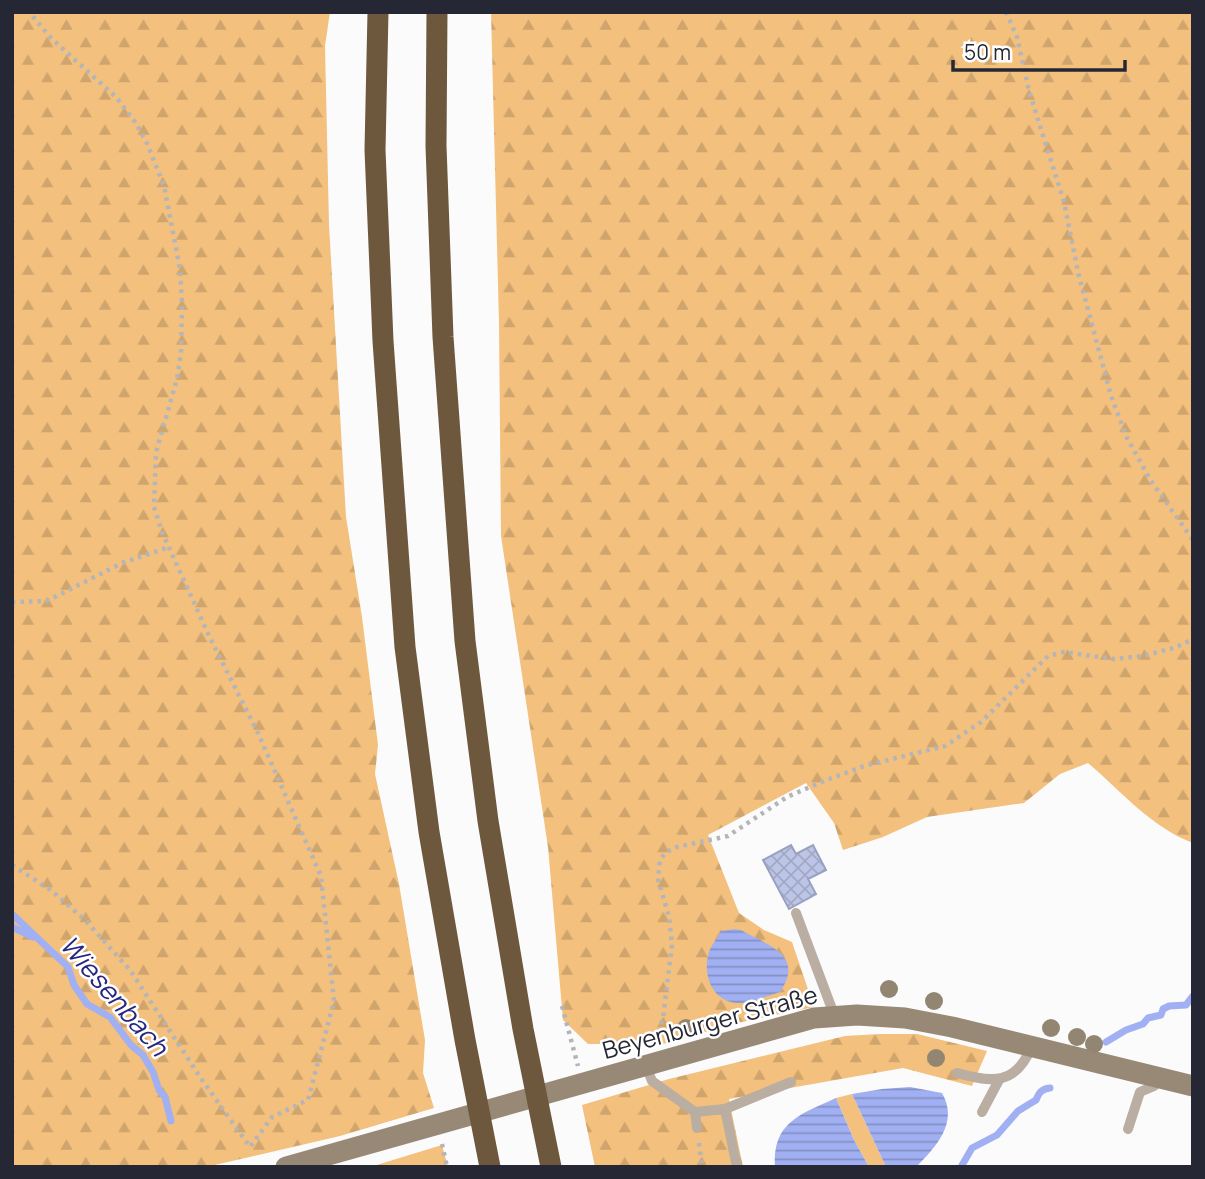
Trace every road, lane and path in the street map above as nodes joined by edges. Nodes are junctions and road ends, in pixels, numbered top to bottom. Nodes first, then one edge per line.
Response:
1 (29, 12) edge
2 (378, 12) edge
3 (437, 12) edge
4 (1006, 12) edge
5 (1193, 540) edge
6 (169, 547) junction
7 (12, 602) edge
8 (1193, 639) edge
9 (12, 865) edge
10 (796, 913) dead end
11 (562, 1006) dead end
12 (835, 1017) junction
13 (1032, 1046) junction
14 (648, 1056) junction
15 (577, 1063) dead end
16 (957, 1073) dead end
17 (1162, 1078) junction
18 (999, 1080) junction
19 (791, 1082) dead end
20 (1193, 1086) edge
21 (724, 1109) junction
22 (695, 1112) junction
23 (982, 1112) dead end
24 (1128, 1129) dead end
25 (697, 1132) joint
26 (442, 1146) dead end
27 (286, 1167) edge
28 (447, 1167) edge
29 (490, 1167) edge
30 (551, 1167) edge
31 (702, 1167) edge
32 (737, 1167) edge

1 - 6 path
2 - 29 highway
3 - 30 highway
4 - 5 path
6 - 7 path
6 - 9 path
8 - 14 path
10 - 12 lane
11 - 15 path
12 - 13 main road, Beyenburger Straße
12 - 14 main road, Beyenburger Straße
13 - 17 main road, Beyenburger Straße
13 - 18 lane
14 - 22 lane
14 - 27 main road, Beyenburger Straße
16 - 18 lane
17 - 20 main road, Beyenburger Straße
17 - 24 lane
18 - 23 lane
19 - 21 lane
21 - 22 lane
21 - 32 lane
22 - 25 lane
25 - 31 path
26 - 28 path

